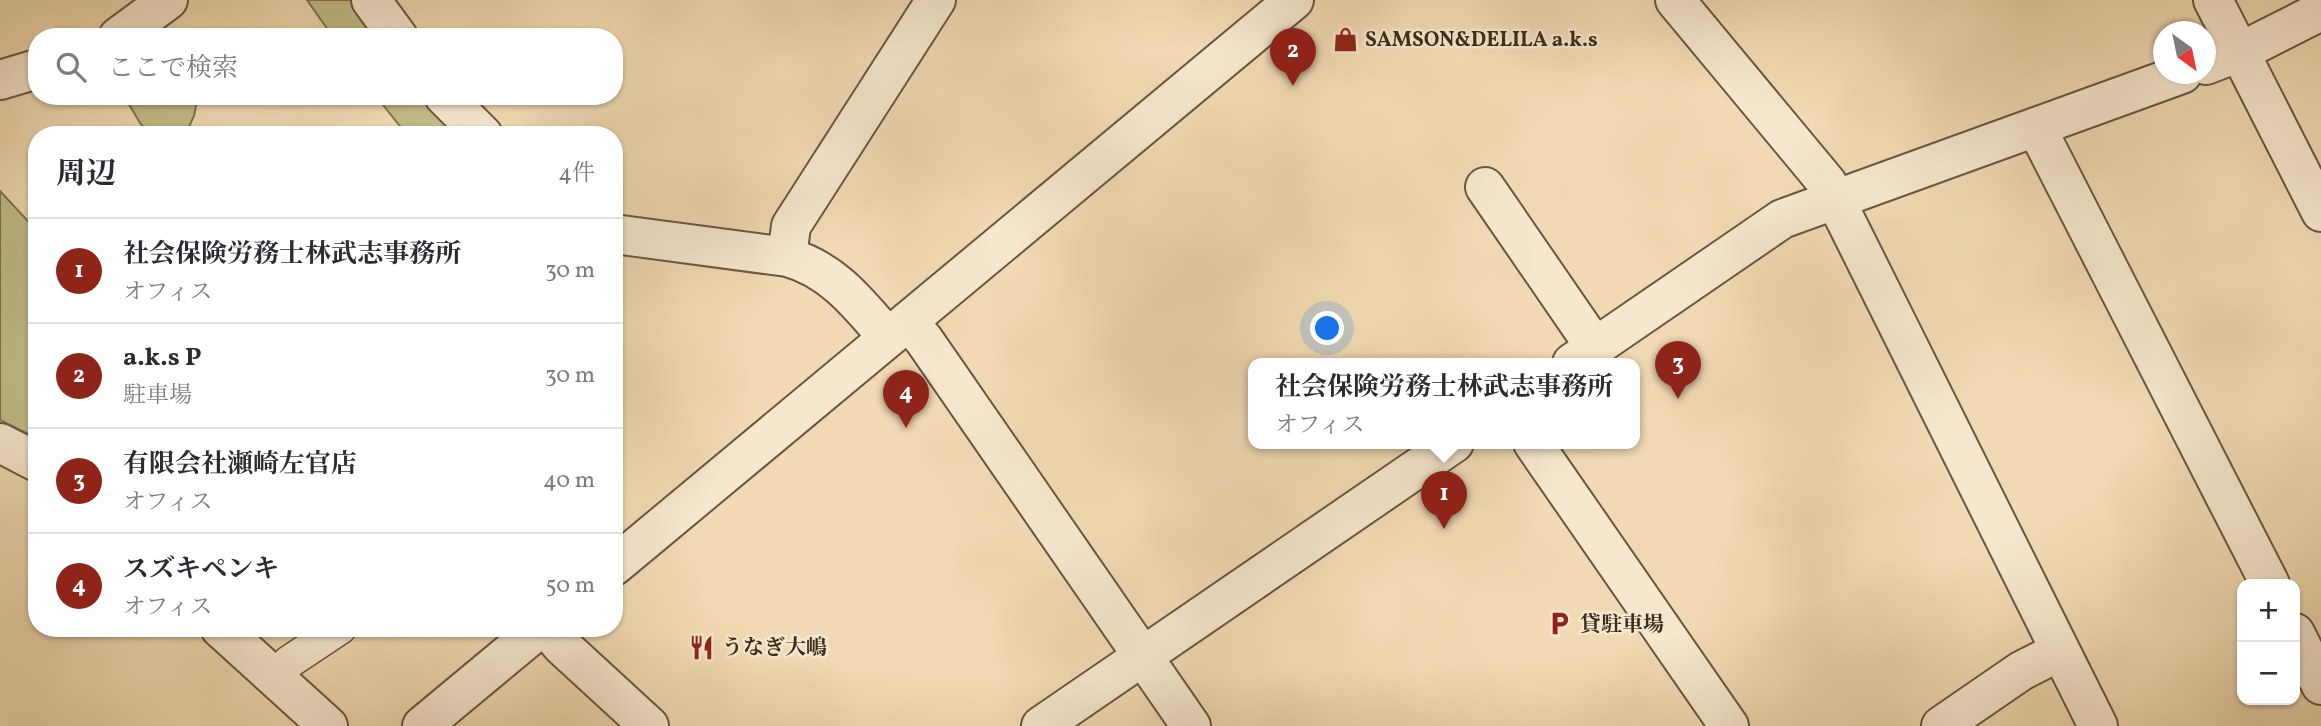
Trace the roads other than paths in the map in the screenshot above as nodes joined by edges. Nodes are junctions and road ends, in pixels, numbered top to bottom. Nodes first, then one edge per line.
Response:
1 (168, 0) edge
2 (371, 0) edge
3 (936, 0) edge
4 (1294, 0) edge
5 (1675, 0) edge
6 (2213, 0) edge
7 (2321, 11) edge
8 (130, 28) edge
9 (391, 28) edge
10 (2223, 59) edge
11 (28, 72) edge
12 (0, 80) edge
13 (2154, 84) edge
14 (453, 105) edge
15 (475, 126) edge
16 (2036, 127) junction
17 (1485, 187) dead end
18 (1835, 199) junction
19 (2321, 212) edge
20 (623, 235) edge
21 (788, 257) junction
22 (898, 330) junction
23 (1583, 355) edge
24 (0, 443) edge
25 (1445, 449) edge
26 (1537, 449) edge
27 (28, 458) edge
28 (623, 559) edge
29 (2267, 579) edge
30 (230, 637) edge
31 (326, 637) edge
32 (529, 637) edge
33 (554, 637) edge
34 (2300, 642) edge
35 (2060, 650) junction
36 (1143, 656) junction
37 (275, 677) junction
38 (2321, 685) edge
39 (328, 726) edge
40 (422, 726) edge
41 (649, 726) edge
42 (1041, 726) edge
43 (1191, 726) edge
44 (1729, 726) edge
45 (1941, 726) edge
46 (2098, 726) edge

1 - 8 street
2 - 9 street
3 - 21 street
4 - 22 street
5 - 18 street
6 - 10 street
7 - 10 street
10 - 19 street
11 - 12 street
13 - 16 street
14 - 15 street
16 - 18 street
16 - 29 street
17 - 23 street
18 - 23 street
18 - 35 street
20 - 21 street
21 - 22 street
22 - 28 street
22 - 36 street
24 - 27 street
25 - 36 street
26 - 44 street
30 - 37 street
31 - 37 lane
32 - 40 street
33 - 41 street
34 - 38 street
35 - 45 street
35 - 46 street
36 - 42 street
36 - 43 street
37 - 39 street

